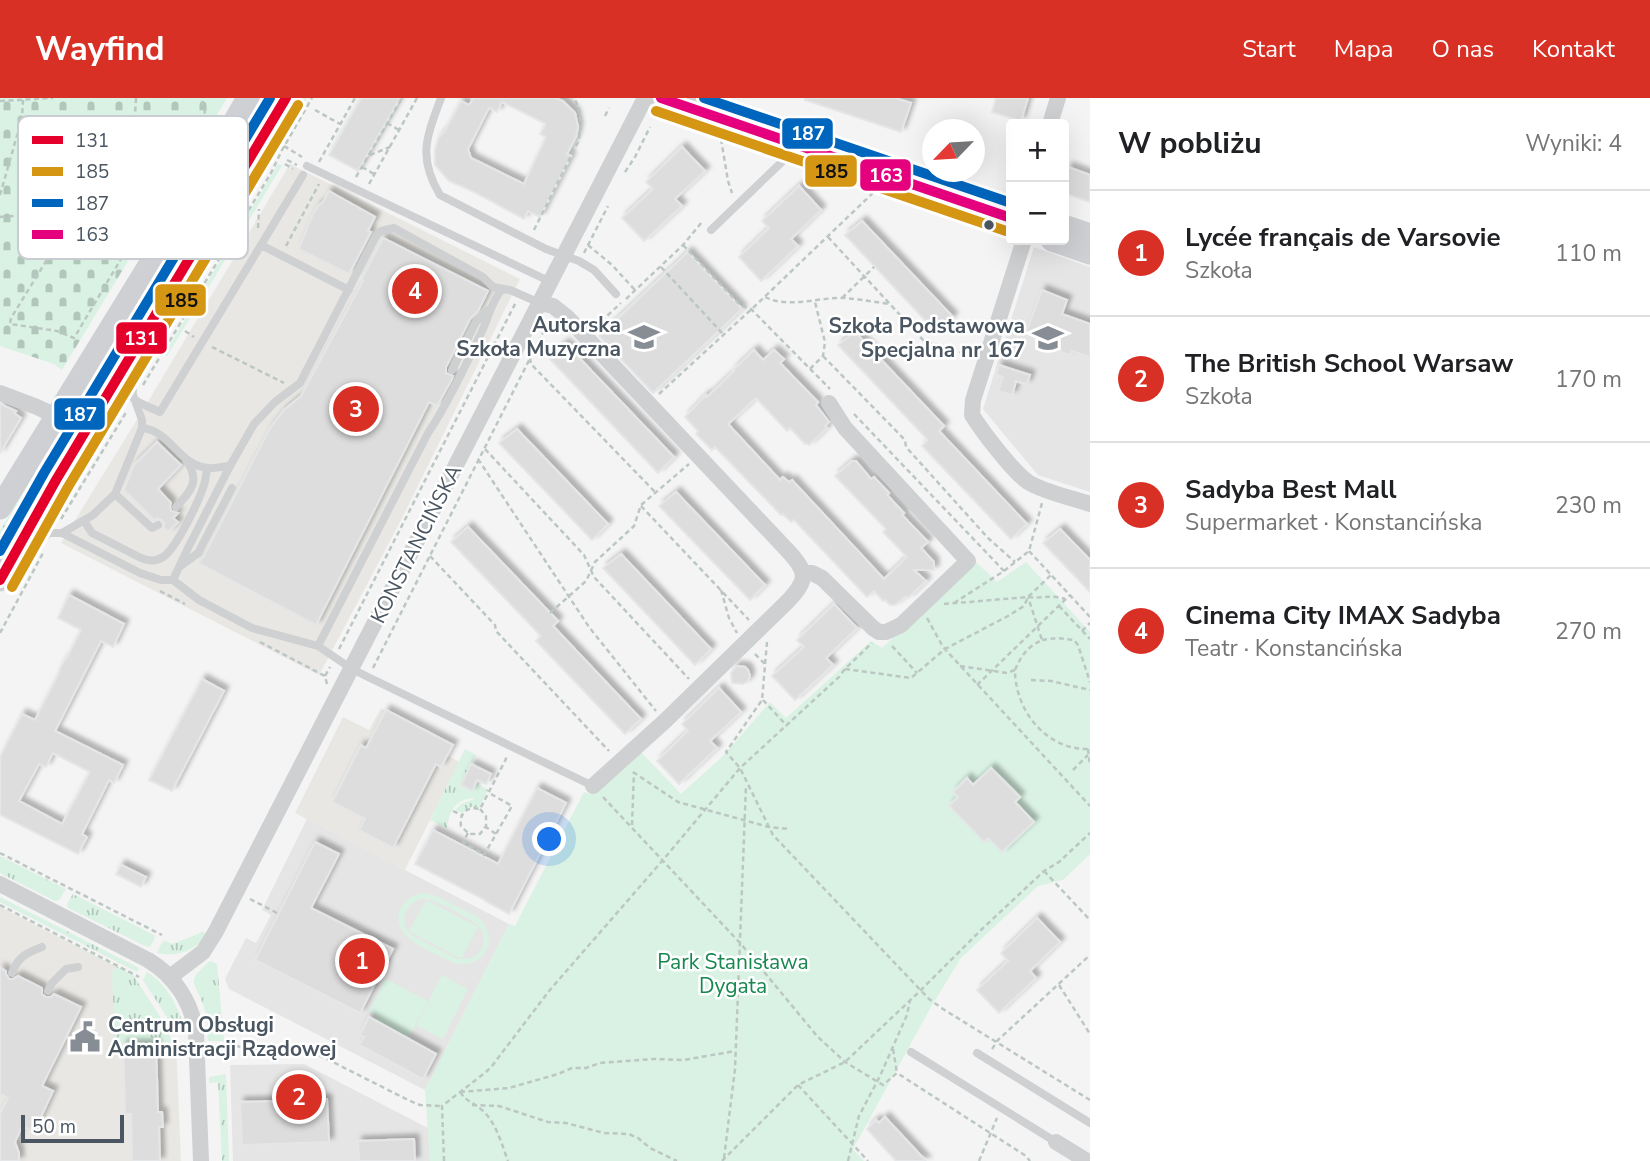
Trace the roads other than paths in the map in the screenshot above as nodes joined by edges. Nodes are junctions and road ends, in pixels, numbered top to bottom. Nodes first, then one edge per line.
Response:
1 (248, 98) edge
2 (286, 98) edge
3 (441, 98) edge
4 (645, 98) edge
5 (1058, 98) edge
6 (667, 99) edge
7 (238, 116) edge
8 (1052, 119) edge
9 (793, 143) junction
10 (248, 161) edge
11 (311, 168) road end
12 (300, 173) road end
13 (1006, 216) edge
14 (1069, 228) edge
15 (711, 230) dead end
16 (1090, 235) edge
17 (261, 245) junction
18 (1022, 245) edge
19 (1067, 245) edge
20 (1090, 253) edge
21 (153, 259) edge
22 (189, 259) edge
23 (572, 259) junction
24 (551, 282) junction
25 (502, 289) junction
26 (349, 290) junction
27 (616, 294) dead end
28 (548, 305) junction
29 (490, 307) junction
30 (133, 351) junction
31 (452, 370) dead end
32 (0, 393) edge
33 (134, 399) junction
34 (830, 403) dead end
35 (56, 416) junction
36 (142, 428) junction
37 (185, 458) junction
38 (230, 466) junction
39 (207, 468) junction
40 (232, 488) dead end
41 (115, 494) junction
42 (1090, 504) edge
43 (176, 507) dead end
44 (0, 508) edge
45 (84, 521) junction
46 (158, 524) dead end
47 (58, 532) junction
48 (179, 567) junction
49 (803, 573) junction
50 (2, 576) edge
51 (173, 580) junction
52 (318, 646) junction
53 (352, 669) junction
54 (593, 786) joint
55 (0, 884) edge
56 (42, 947) dead end
57 (78, 967) dead end
58 (12, 974) dead end
59 (170, 977) junction
60 (48, 991) dead end
61 (911, 1052) dead end
62 (977, 1052) dead end
63 (1090, 1123) edge
64 (1061, 1151) edge
65 (201, 1161) edge
66 (1087, 1161) edge

1 - 7 main road
2 - 10 main road
3 - 23 lane
4 - 23 street, KONSTANCIŃSKA
5 - 8 street
6 - 9 main road
9 - 13 main road
9 - 15 lane
11 - 24 lane
12 - 17 lane
14 - 16 main road
17 - 26 lane
17 - 33 lane
18 - 42 street
19 - 20 main road
21 - 35 main road
22 - 30 main road
23 - 24 street, KONSTANCIŃSKA
23 - 27 lane
24 - 28 street, KONSTANCIŃSKA
25 - 26 lane
25 - 28 lane
25 - 29 lane
26 - 38 lane
28 - 49 street
28 - 53 street, KONSTANCIŃSKA
29 - 31 lane
29 - 52 lane
30 - 33 lane
30 - 50 main road
32 - 35 street
33 - 36 lane
34 - 49 street
35 - 44 main road
36 - 37 lane
36 - 41 lane
37 - 39 lane
37 - 43 lane
38 - 39 lane
38 - 48 lane
39 - 45 lane
40 - 48 lane
41 - 45 lane
41 - 46 lane
45 - 47 lane
47 - 50 lane
47 - 51 lane
48 - 51 lane
49 - 54 street
51 - 52 lane
52 - 53 lane
53 - 54 lane
53 - 59 street, KONSTANCIŃSKA
55 - 59 street
56 - 58 lane
57 - 60 lane
59 - 65 street
61 - 64 lane
62 - 63 lane
64 - 66 street

